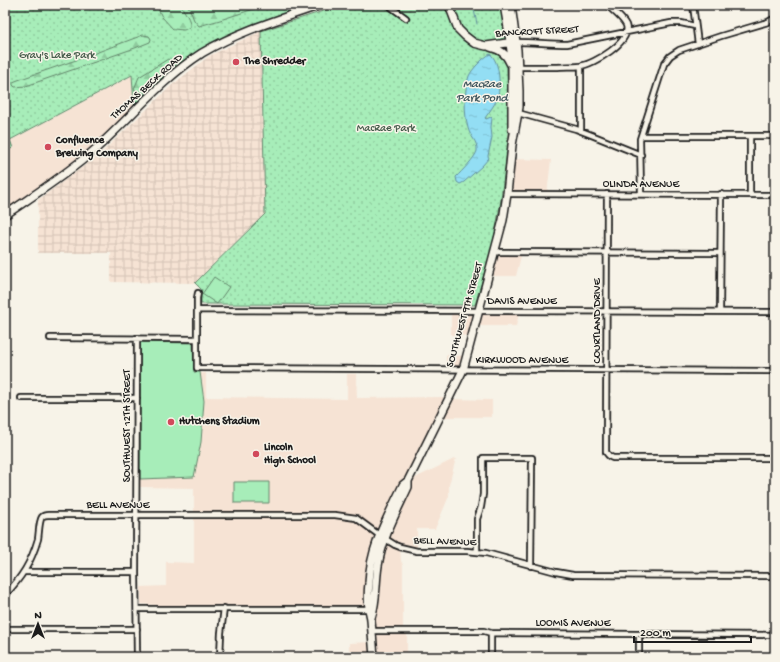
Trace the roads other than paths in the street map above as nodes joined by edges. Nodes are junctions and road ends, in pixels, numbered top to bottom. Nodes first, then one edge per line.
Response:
1 (321, 5) edge
2 (449, 5) edge
3 (504, 5) edge
4 (511, 5) edge
5 (607, 5) edge
6 (692, 5) edge
7 (391, 7) dead end
8 (406, 18) dead end
9 (775, 18) edge
10 (695, 26) junction
11 (627, 33) junction
12 (513, 42) junction
13 (698, 44) junction
14 (486, 46) junction
15 (581, 66) junction
16 (518, 67) junction
17 (512, 76) junction
18 (518, 113) junction
19 (581, 131) junction
20 (641, 136) junction
21 (750, 136) junction
22 (775, 136) edge
23 (512, 146) junction
24 (641, 155) junction
25 (507, 194) junction
26 (607, 194) junction
27 (641, 194) junction
28 (721, 194) junction
29 (750, 194) junction
30 (775, 195) edge
31 (5, 215) edge
32 (495, 252) junction
33 (607, 252) junction
34 (720, 253) junction
35 (198, 292) dead end
36 (197, 310) junction
37 (479, 311) junction
38 (607, 311) junction
39 (720, 312) junction
40 (775, 312) edge
41 (50, 338) dead end
42 (137, 338) junction
43 (197, 339) junction
44 (462, 370) junction
45 (607, 370) junction
46 (775, 371) edge
47 (21, 398) dead end
48 (137, 398) junction
49 (775, 458) edge
50 (137, 515) junction
51 (382, 536) junction
52 (477, 552) junction
53 (531, 566) junction
54 (24, 572) junction
55 (136, 572) junction
56 (775, 576) edge
57 (5, 595) edge
58 (224, 608) junction
59 (137, 609) junction
60 (372, 609) junction
61 (5, 629) edge
62 (137, 629) junction
63 (372, 631) junction
64 (491, 633) junction
65 (639, 634) junction
66 (775, 635) edge
67 (137, 657) edge
68 (220, 657) edge
69 (374, 657) edge
70 (490, 657) edge
71 (639, 657) edge

1 - 31 main road, THOMAS BECK ROAD
2 - 14 main road, BANCROFT STREET
3 - 12 main road, SOUTHWEST 9TH STREET
4 - 12 main road, SOUTHWEST 9TH STREET
5 - 11 street
6 - 10 street
7 - 8 street
9 - 13 street
10 - 11 street, BANCROFT STREET
10 - 13 street
11 - 12 street, BANCROFT STREET
11 - 15 street
12 - 14 main road, BANCROFT STREET
12 - 16 main road, SOUTHWEST 9TH STREET
12 - 17 main road, SOUTHWEST 9TH STREET
13 - 20 street
14 - 17 main road
15 - 16 street
15 - 19 street
16 - 18 main road, SOUTHWEST 9TH STREET
17 - 23 main road, SOUTHWEST 9TH STREET
18 - 19 street
18 - 23 main road, SOUTHWEST 9TH STREET
19 - 24 street
20 - 21 street
20 - 24 street
21 - 22 street
21 - 29 street
23 - 25 main road, SOUTHWEST 9TH STREET
24 - 27 street
25 - 26 street, OLINDA AVENUE
25 - 32 main road, SOUTHWEST 9TH STREET
26 - 27 street, OLINDA AVENUE
26 - 33 street, COURTLAND DRIVE
27 - 28 street, OLINDA AVENUE
28 - 29 street, OLINDA AVENUE
28 - 34 street
29 - 30 street, OLINDA AVENUE
32 - 33 street
32 - 37 main road, SOUTHWEST 9TH STREET
33 - 34 street
33 - 38 street, COURTLAND DRIVE
34 - 39 street
35 - 36 street
36 - 37 street, DAVIS AVENUE
36 - 43 street
37 - 38 street, DAVIS AVENUE
37 - 44 main road, SOUTHWEST 9TH STREET
38 - 39 street, DAVIS AVENUE
38 - 45 street, COURTLAND DRIVE
39 - 40 street, DAVIS AVENUE
41 - 42 street
42 - 43 street
42 - 48 street, SOUTHWEST 12TH STREET
43 - 44 street, KIRKWOOD AVENUE
44 - 45 street, KIRKWOOD AVENUE
44 - 51 main road, SOUTHWEST 9TH STREET
45 - 46 street, KIRKWOOD AVENUE
45 - 49 street, COURTLAND DRIVE
47 - 48 street
48 - 50 street, SOUTHWEST 12TH STREET
50 - 51 street, BELL AVENUE
50 - 54 street, BELL AVENUE
50 - 55 street, SOUTHWEST 12TH STREET
51 - 52 street, BELL AVENUE
51 - 60 main road, SOUTHWEST 9TH STREET
52 - 53 street, BELL AVENUE
52 - 53 street
53 - 56 street, BELL AVENUE
54 - 55 street
54 - 57 street
55 - 59 street, SOUTHWEST 12TH STREET
58 - 59 street
58 - 60 street
58 - 68 street
59 - 62 street, SOUTHWEST 12TH STREET
60 - 63 main road, SOUTHWEST 9TH STREET
61 - 62 street
62 - 67 street, SOUTHWEST 12TH STREET
63 - 64 street, LOOMIS AVENUE
63 - 69 main road, SOUTHWEST 9TH STREET
64 - 65 street, LOOMIS AVENUE
64 - 70 street
65 - 66 street, LOOMIS AVENUE
65 - 71 street

